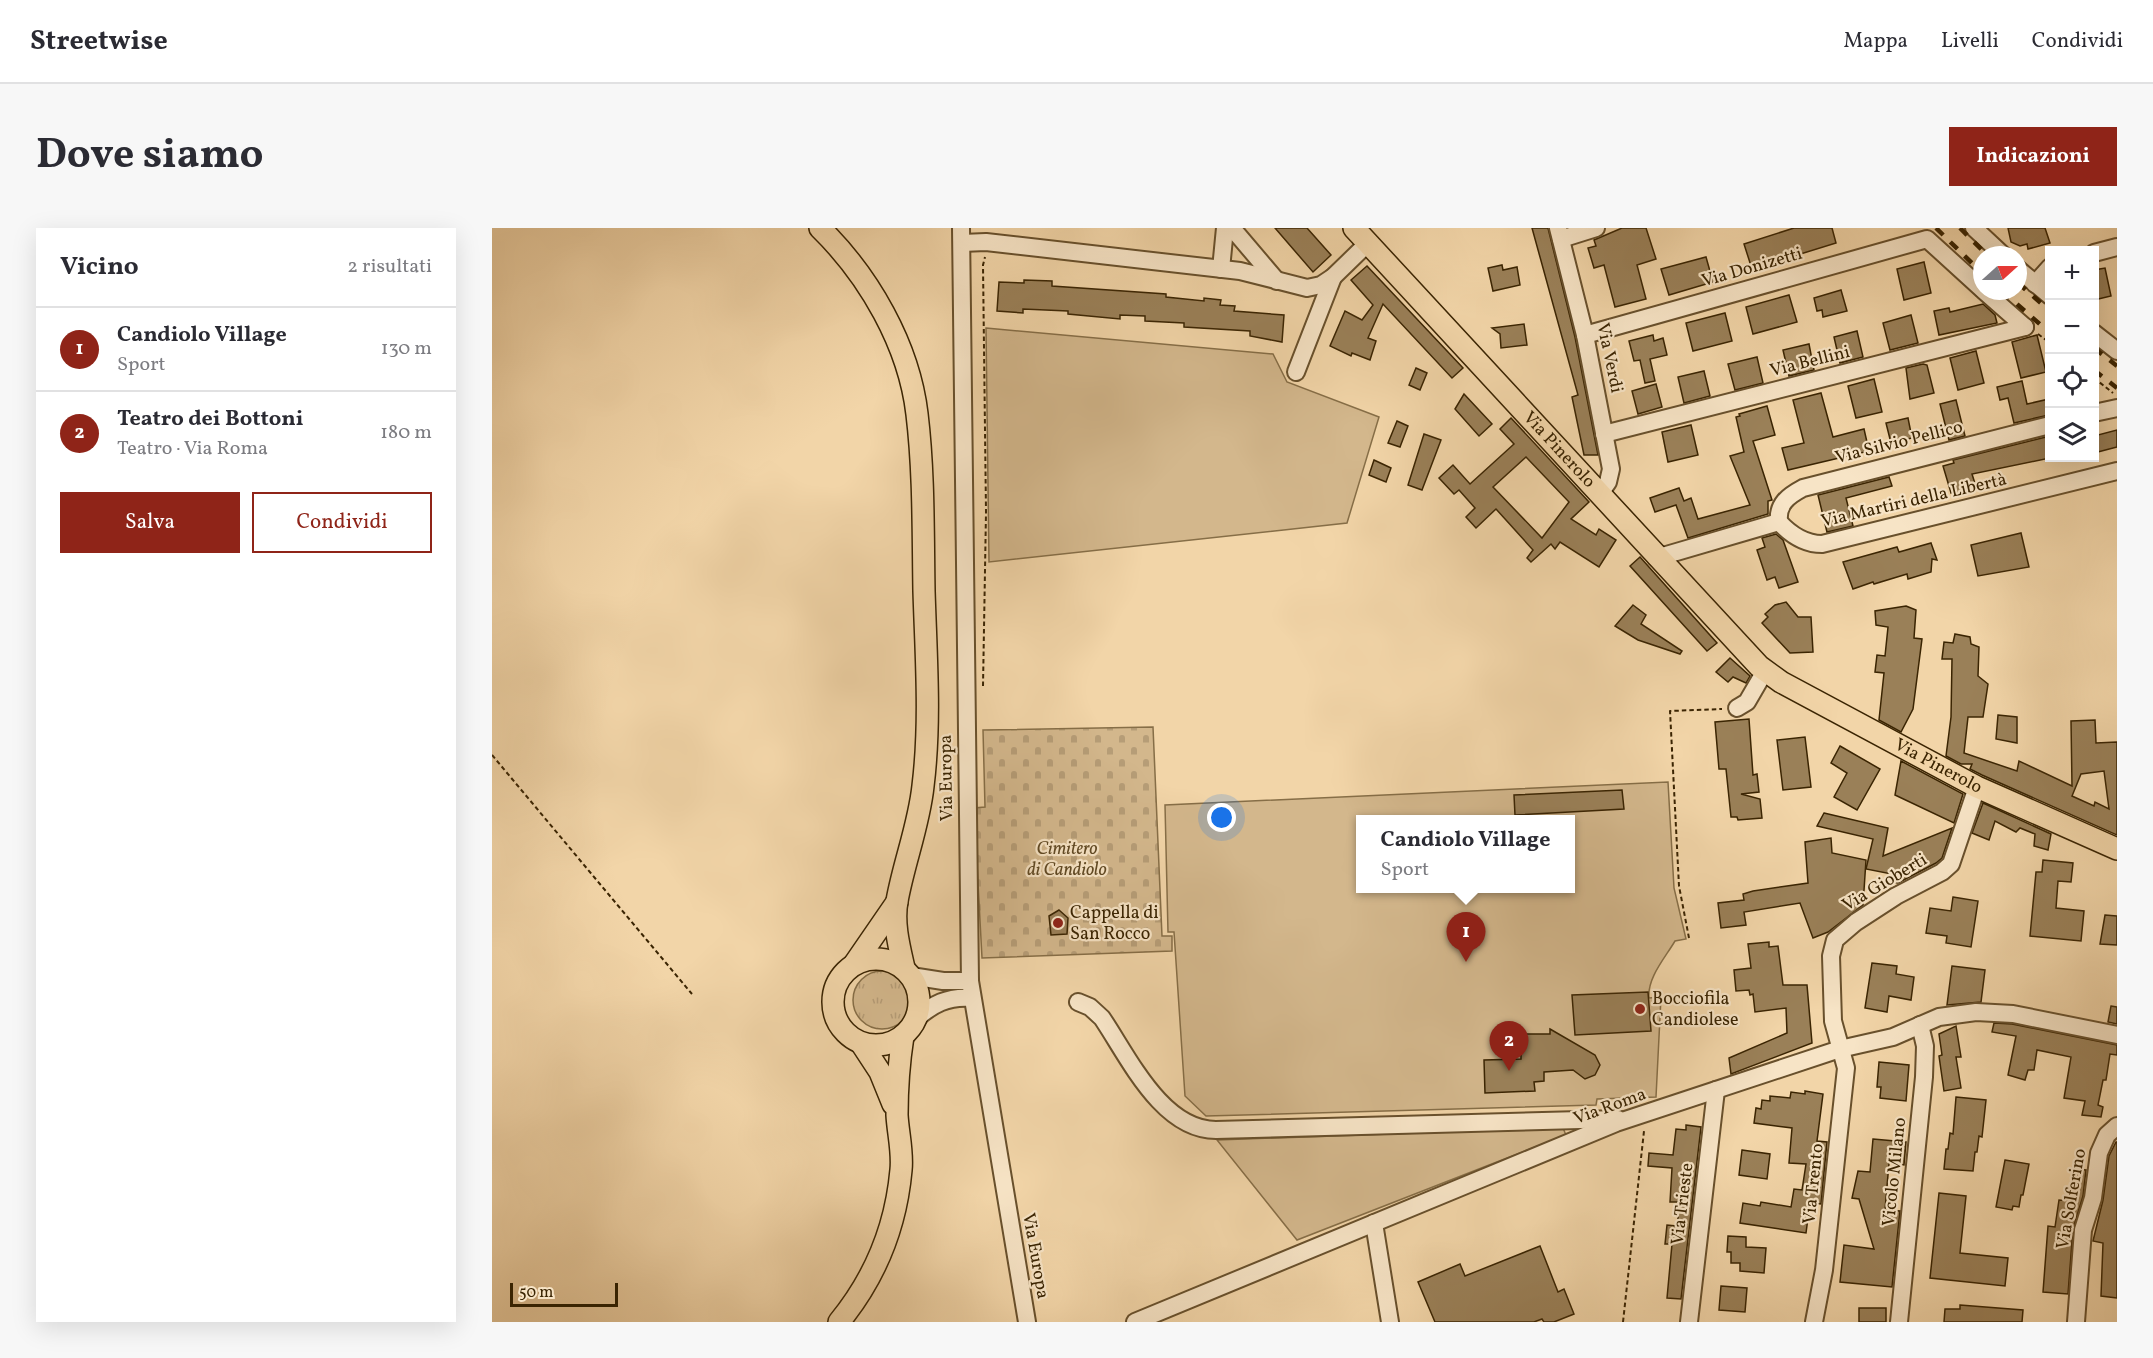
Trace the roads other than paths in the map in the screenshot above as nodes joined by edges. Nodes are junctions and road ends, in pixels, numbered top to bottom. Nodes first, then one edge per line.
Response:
1 (820, 228) edge
2 (1225, 228) edge
3 (1232, 228) edge
4 (1596, 228) edge
5 (1974, 228) edge
6 (1560, 233) edge
7 (962, 235) edge
8 (1361, 236) edge
9 (986, 242) edge
10 (1993, 246) edge
11 (2117, 248) edge
12 (2099, 252) edge
13 (1221, 269) junction
14 (2045, 272) edge
15 (1334, 276) junction
16 (2027, 277) edge
17 (1277, 281) junction
18 (1973, 281) edge
19 (2034, 284) junction
20 (2045, 293) edge
21 (1994, 300) edge
22 (2025, 327) joint
23 (1585, 334) junction
24 (2099, 337) edge
25 (2117, 351) edge
26 (1296, 372) dead end
27 (2117, 408) edge
28 (2099, 412) edge
29 (2045, 426) edge
30 (1604, 434) junction
31 (2117, 471) edge
32 (1599, 495) junction
33 (1779, 522) junction
34 (1656, 558) junction
35 (1765, 671) junction
36 (1737, 708) road end
37 (1977, 787) junction
38 (2117, 849) edge
39 (897, 902) junction
40 (855, 963) junction
41 (907, 972) junction
42 (970, 990) junction
43 (1078, 1002) dead end
44 (1920, 1025) junction
45 (909, 1028) junction
46 (2117, 1035) edge
47 (861, 1043) junction
48 (1840, 1050) junction
49 (1716, 1090) junction
50 (897, 1116) junction
51 (1632, 1125) junction
52 (2117, 1126) edge
53 (1374, 1223) junction
54 (839, 1322) edge
55 (1027, 1322) edge
56 (1136, 1322) edge
57 (1390, 1322) edge
58 (1689, 1322) edge
59 (1814, 1322) edge
60 (1899, 1322) edge
61 (2076, 1322) edge

1 - 39 main road
2 - 13 street
3 - 17 street
4 - 6 street
5 - 10 street
6 - 23 street, Via Verdi
7 - 9 street
7 - 42 street, Via Europa
8 - 15 street
8 - 32 main road, Via Pinerolo
9 - 13 street
11 - 12 street
13 - 17 street
14 - 19 street
15 - 17 street
15 - 26 street
16 - 19 street
18 - 23 street, Via Donizetti
19 - 20 street
21 - 22 street, Via Donizetti
22 - 30 street, Via Bellini
23 - 30 street, Via Verdi
24 - 25 street
27 - 28 street
29 - 33 street, Via Silvio Pellico
30 - 32 street, Via Verdi
31 - 33 street, Via Martiri della Libertà
32 - 34 main road, Via Pinerolo
33 - 34 street
34 - 35 main road, Via Pinerolo
35 - 36 street
35 - 37 main road, Via Pinerolo
37 - 38 main road, Via Pinerolo
37 - 48 street, Via Gioberti
39 - 40 main road
39 - 41 main road
40 - 41 main road
40 - 47 main road
41 - 42 street
41 - 45 main road
42 - 45 street
42 - 55 street, Via Europa
43 - 51 street
44 - 46 street, Via Roma
44 - 48 street, Via Roma
44 - 60 street, Vicolo Milano
45 - 47 main road
45 - 50 main road
47 - 50 main road
48 - 49 street, Via Roma
48 - 59 street, Via Trento
49 - 51 street, Via Roma
49 - 58 street, Via Trieste
50 - 54 main road
51 - 53 street, Via Roma
52 - 61 street, Via Solferino
53 - 56 street, Via Roma
53 - 57 street

